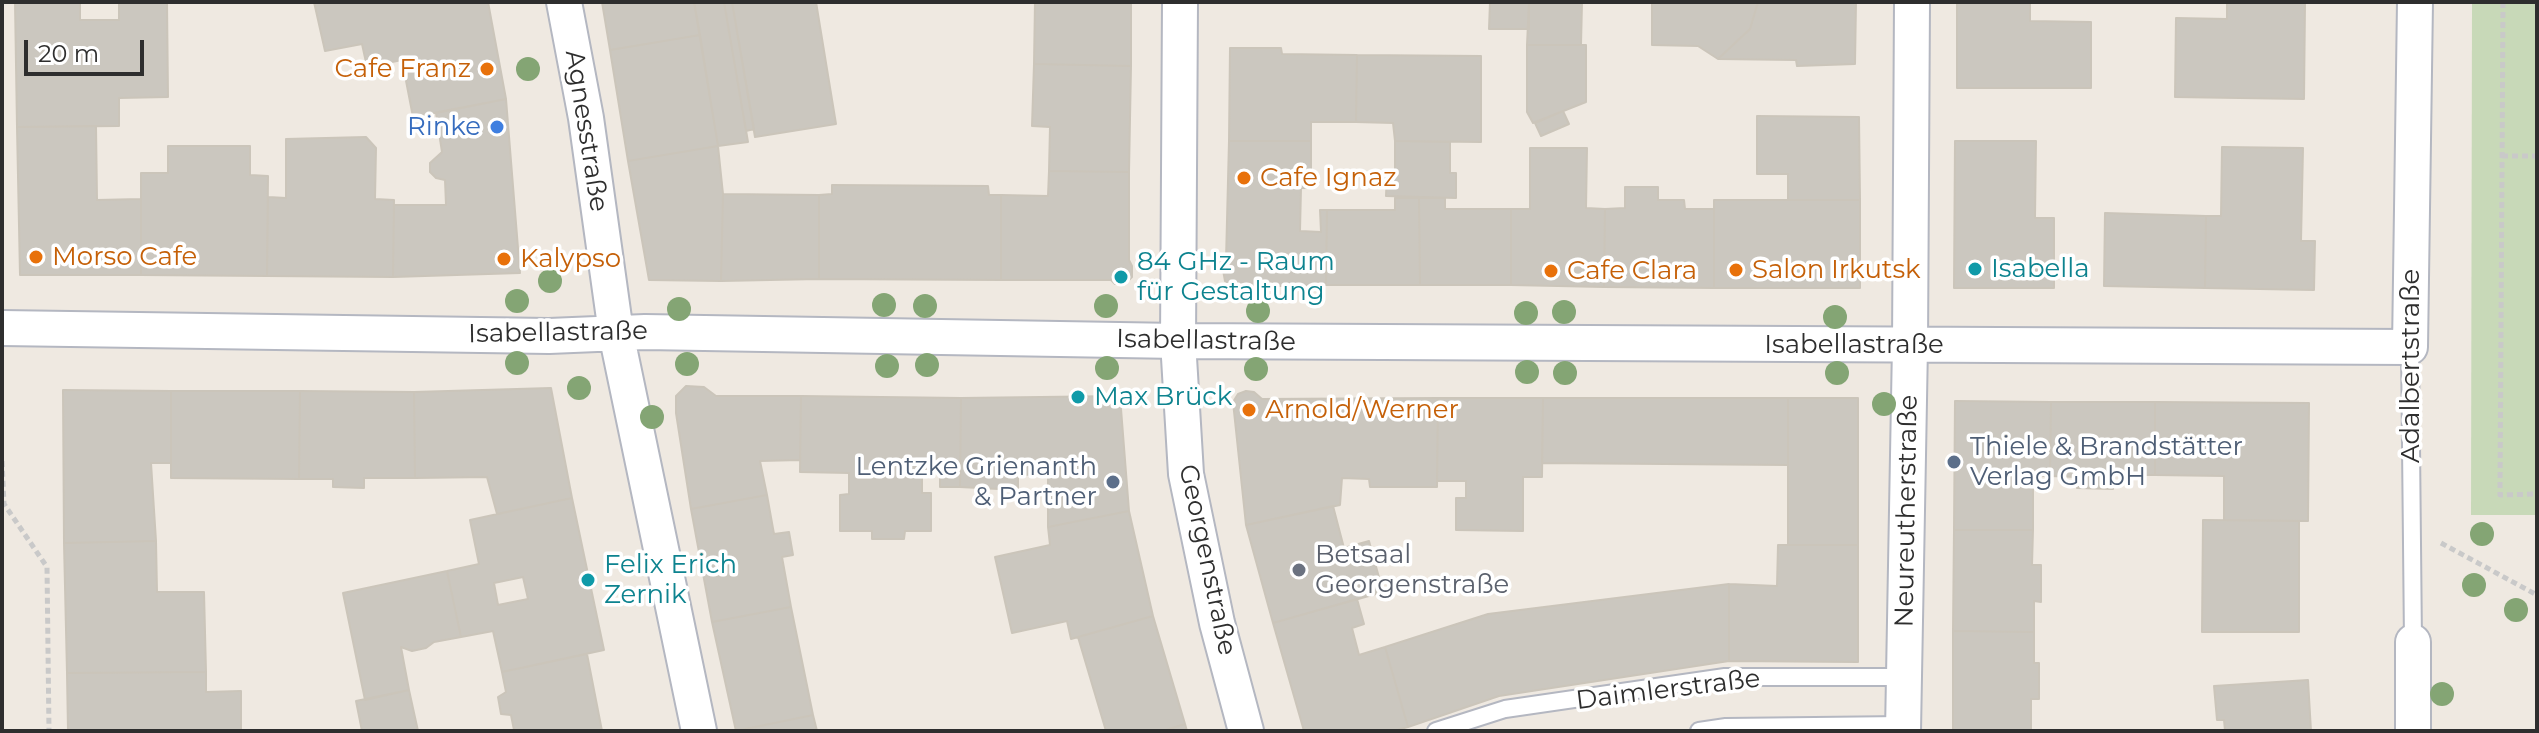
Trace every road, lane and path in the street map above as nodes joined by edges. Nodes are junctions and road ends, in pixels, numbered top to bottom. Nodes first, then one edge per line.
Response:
1 (564, 2) edge
2 (1180, 2) edge
3 (1912, 2) edge
4 (2415, 2) edge
5 (2503, 2) edge
6 (2502, 156) junction
7 (2537, 156) edge
8 (2, 328) edge
9 (616, 333) junction
10 (1178, 341) junction
11 (1910, 345) junction
12 (2410, 347) junction
13 (2, 461) edge
14 (2537, 494) edge
15 (2412, 527) junction
16 (2537, 595) edge
17 (2413, 642) joint
18 (1903, 677) junction
19 (1903, 728) edge
20 (49, 731) edge
21 (699, 731) edge
22 (1246, 731) edge
23 (1436, 731) edge
24 (1699, 731) edge
25 (2413, 731) edge

1 - 9 street, Agnesstraße
2 - 10 street, Georgenstraße
3 - 11 street, Neureutherstraße
4 - 12 street, Adalbertstraße
5 - 6 path
6 - 7 path
6 - 14 path
8 - 9 street, Isabellastraße
9 - 10 street, Isabellastraße
9 - 21 street, Agnesstraße
10 - 11 street, Isabellastraße
10 - 22 street, Georgenstraße
11 - 12 street, Isabellastraße
11 - 18 street, Neureutherstraße
12 - 15 lane, Adalbertstraße
13 - 20 path
15 - 16 path
15 - 17 lane, Adalbertstraße
17 - 25 street, Adalbertstraße
18 - 19 street, Neureutherstraße
18 - 23 lane, Daimlerstraße
19 - 24 lane, Daimlerstraße

